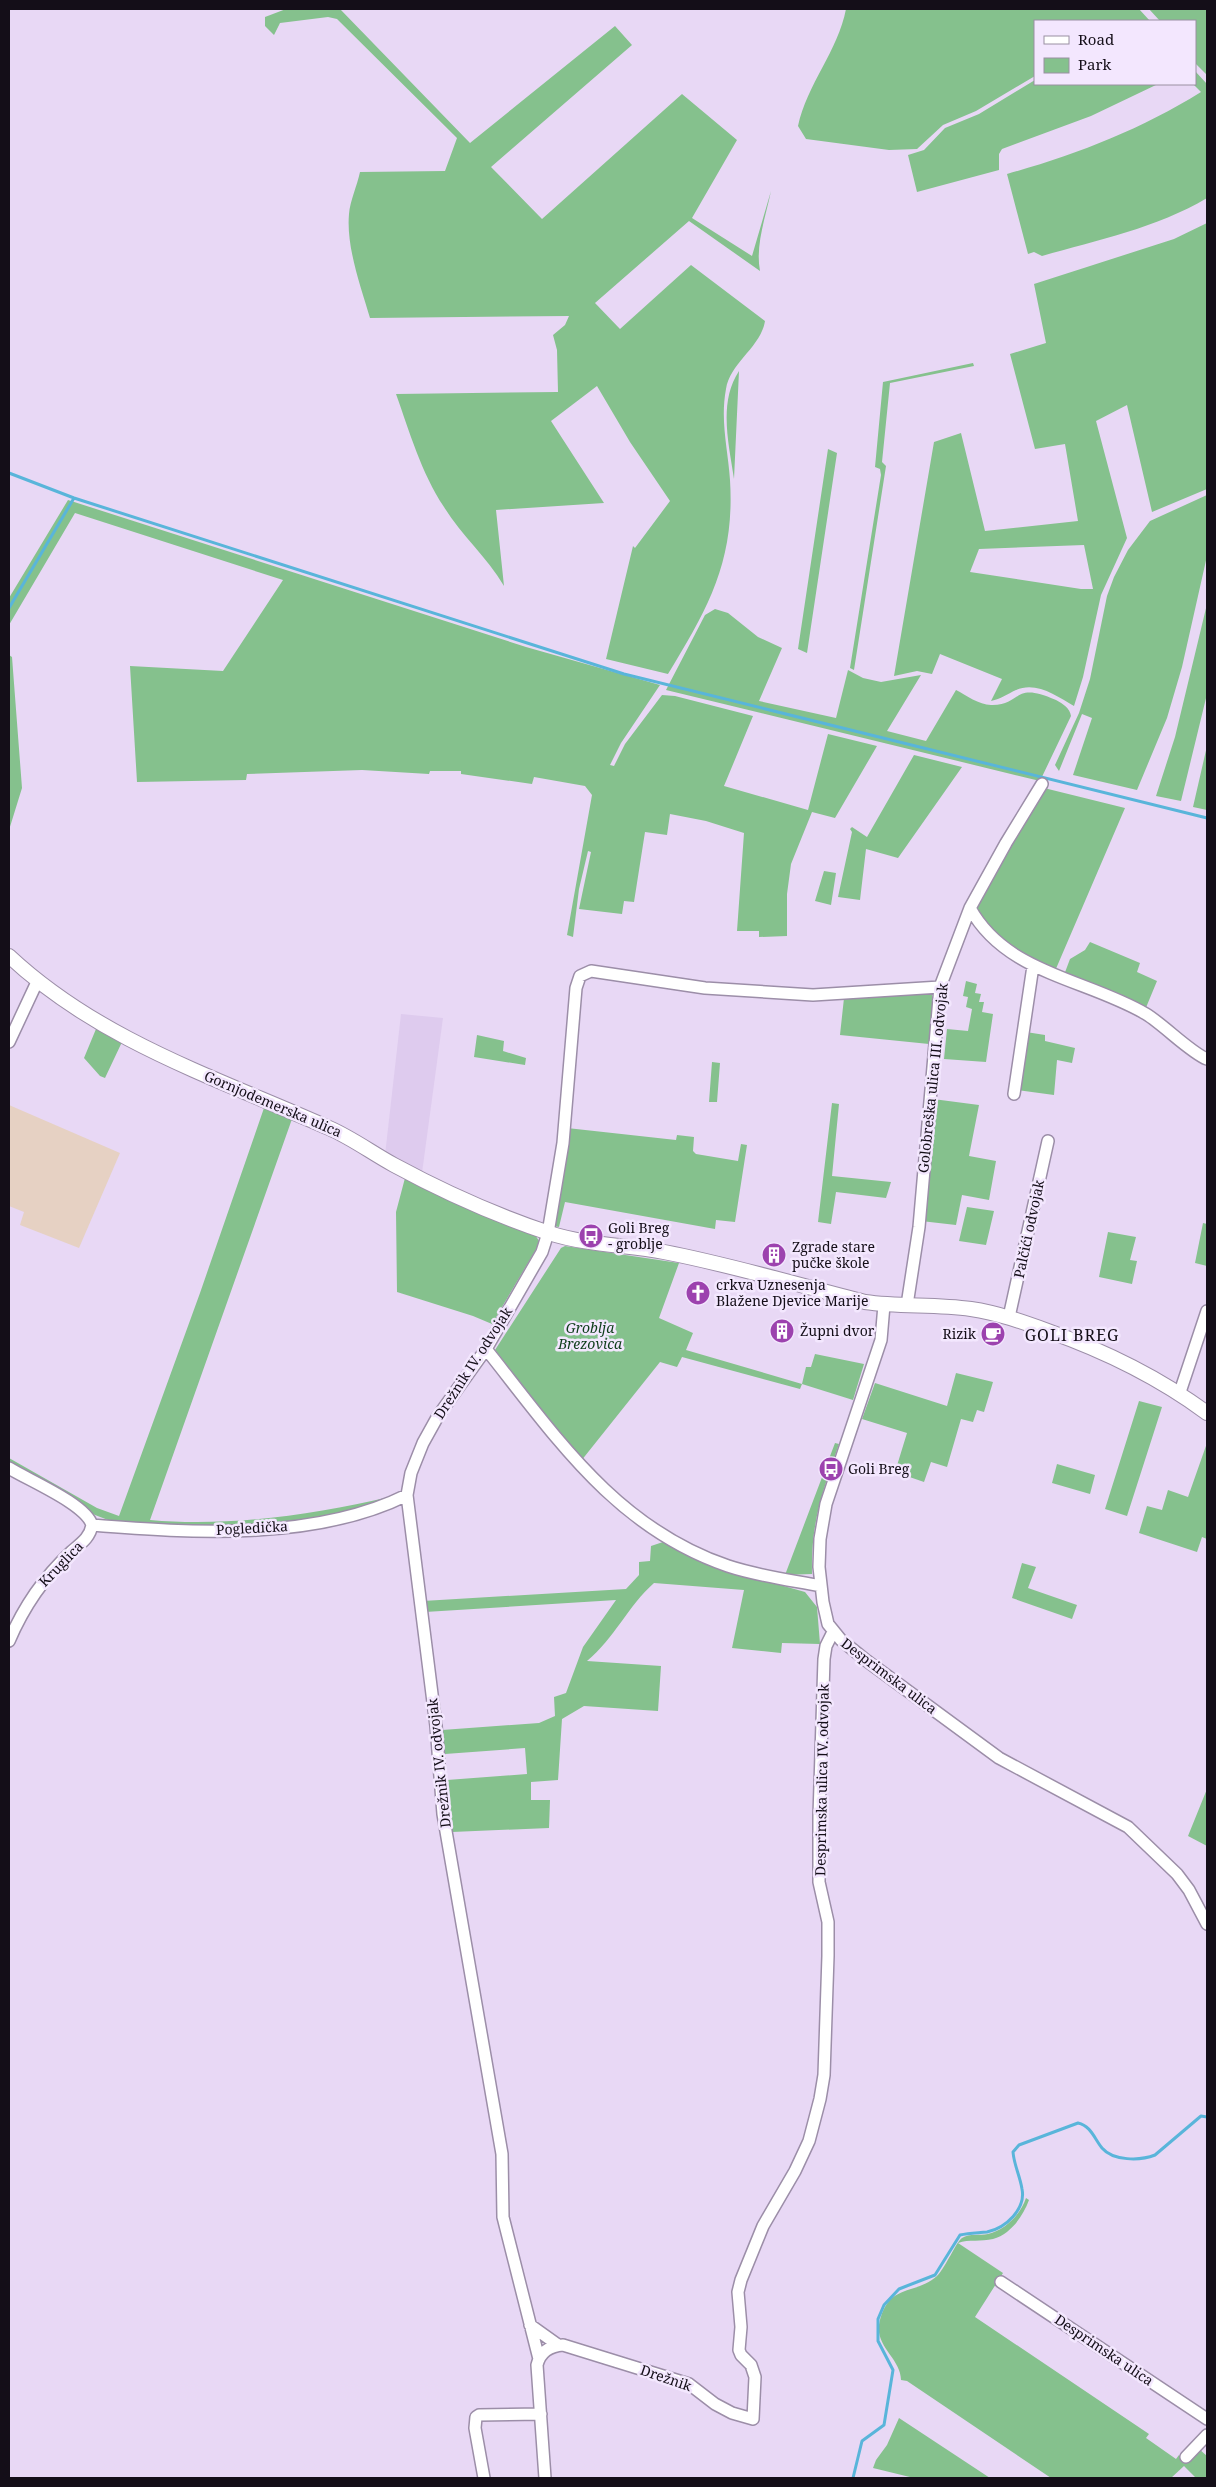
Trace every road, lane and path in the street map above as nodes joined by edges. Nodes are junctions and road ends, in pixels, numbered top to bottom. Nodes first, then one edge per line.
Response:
1 (1042, 784) dead end
2 (970, 908) junction
3 (9, 956) edge
4 (1033, 966) junction
5 (37, 982) junction
6 (940, 987) junction
7 (9, 1042) edge
8 (1207, 1059) edge
9 (1014, 1094) dead end
10 (1048, 1141) dead end
11 (548, 1233) junction
12 (884, 1305) junction
13 (907, 1305) junction
14 (1207, 1311) edge
15 (1009, 1317) junction
16 (486, 1349) junction
17 (1180, 1392) junction
18 (1207, 1412) edge
19 (9, 1468) edge
20 (407, 1495) junction
21 (92, 1525) junction
22 (821, 1586) junction
23 (833, 1632) junction
24 (9, 1641) edge
25 (1207, 1924) edge
26 (1001, 2282) dead end
27 (739, 2300) joint
28 (530, 2325) junction
29 (558, 2346) junction
30 (538, 2359) junction
31 (541, 2414) junction
32 (1207, 2419) edge
33 (1207, 2435) edge
34 (1198, 2444) junction
35 (1207, 2452) edge
36 (1186, 2457) dead end
37 (484, 2478) edge
38 (545, 2478) edge

1 - 2 street, Golobreška ulica III. odvojak
2 - 4 street
2 - 6 street, Golobreška ulica III. odvojak
3 - 5 street, Gornjodemerska ulica
4 - 8 street
4 - 9 street
5 - 7 street
5 - 11 street, Gornjodemerska ulica
6 - 11 street, Drežnik IV. odvojak
6 - 13 street, Golobreška ulica III. odvojak
10 - 15 street, Palčići odvojak
11 - 12 street, Gornjodemerska ulica
11 - 16 street, Drežnik IV. odvojak
12 - 13 street, Gornjodemerska ulica
12 - 22 street, Desprimska ulica
13 - 15 street, Gornjodemerska ulica
14 - 17 street
15 - 17 street, Gornjodemerska ulica
16 - 20 street, Drežnik IV. odvojak
16 - 22 street
17 - 18 street, Gornjodemerska ulica
19 - 21 street
20 - 21 street, Pogledička
20 - 28 street, Drežnik IV. odvojak
21 - 24 street, Kruglica
22 - 23 street, Desprimska ulica
23 - 25 street, Desprimska ulica
23 - 27 street, Desprimska ulica IV. odvojak
26 - 32 street, Desprimska ulica
27 - 29 street, Drežnik
28 - 29 street
28 - 30 street, Drežnik IV. odvojak
29 - 30 street
30 - 31 street
31 - 37 street
31 - 38 street
33 - 34 street
34 - 35 street
34 - 36 street

